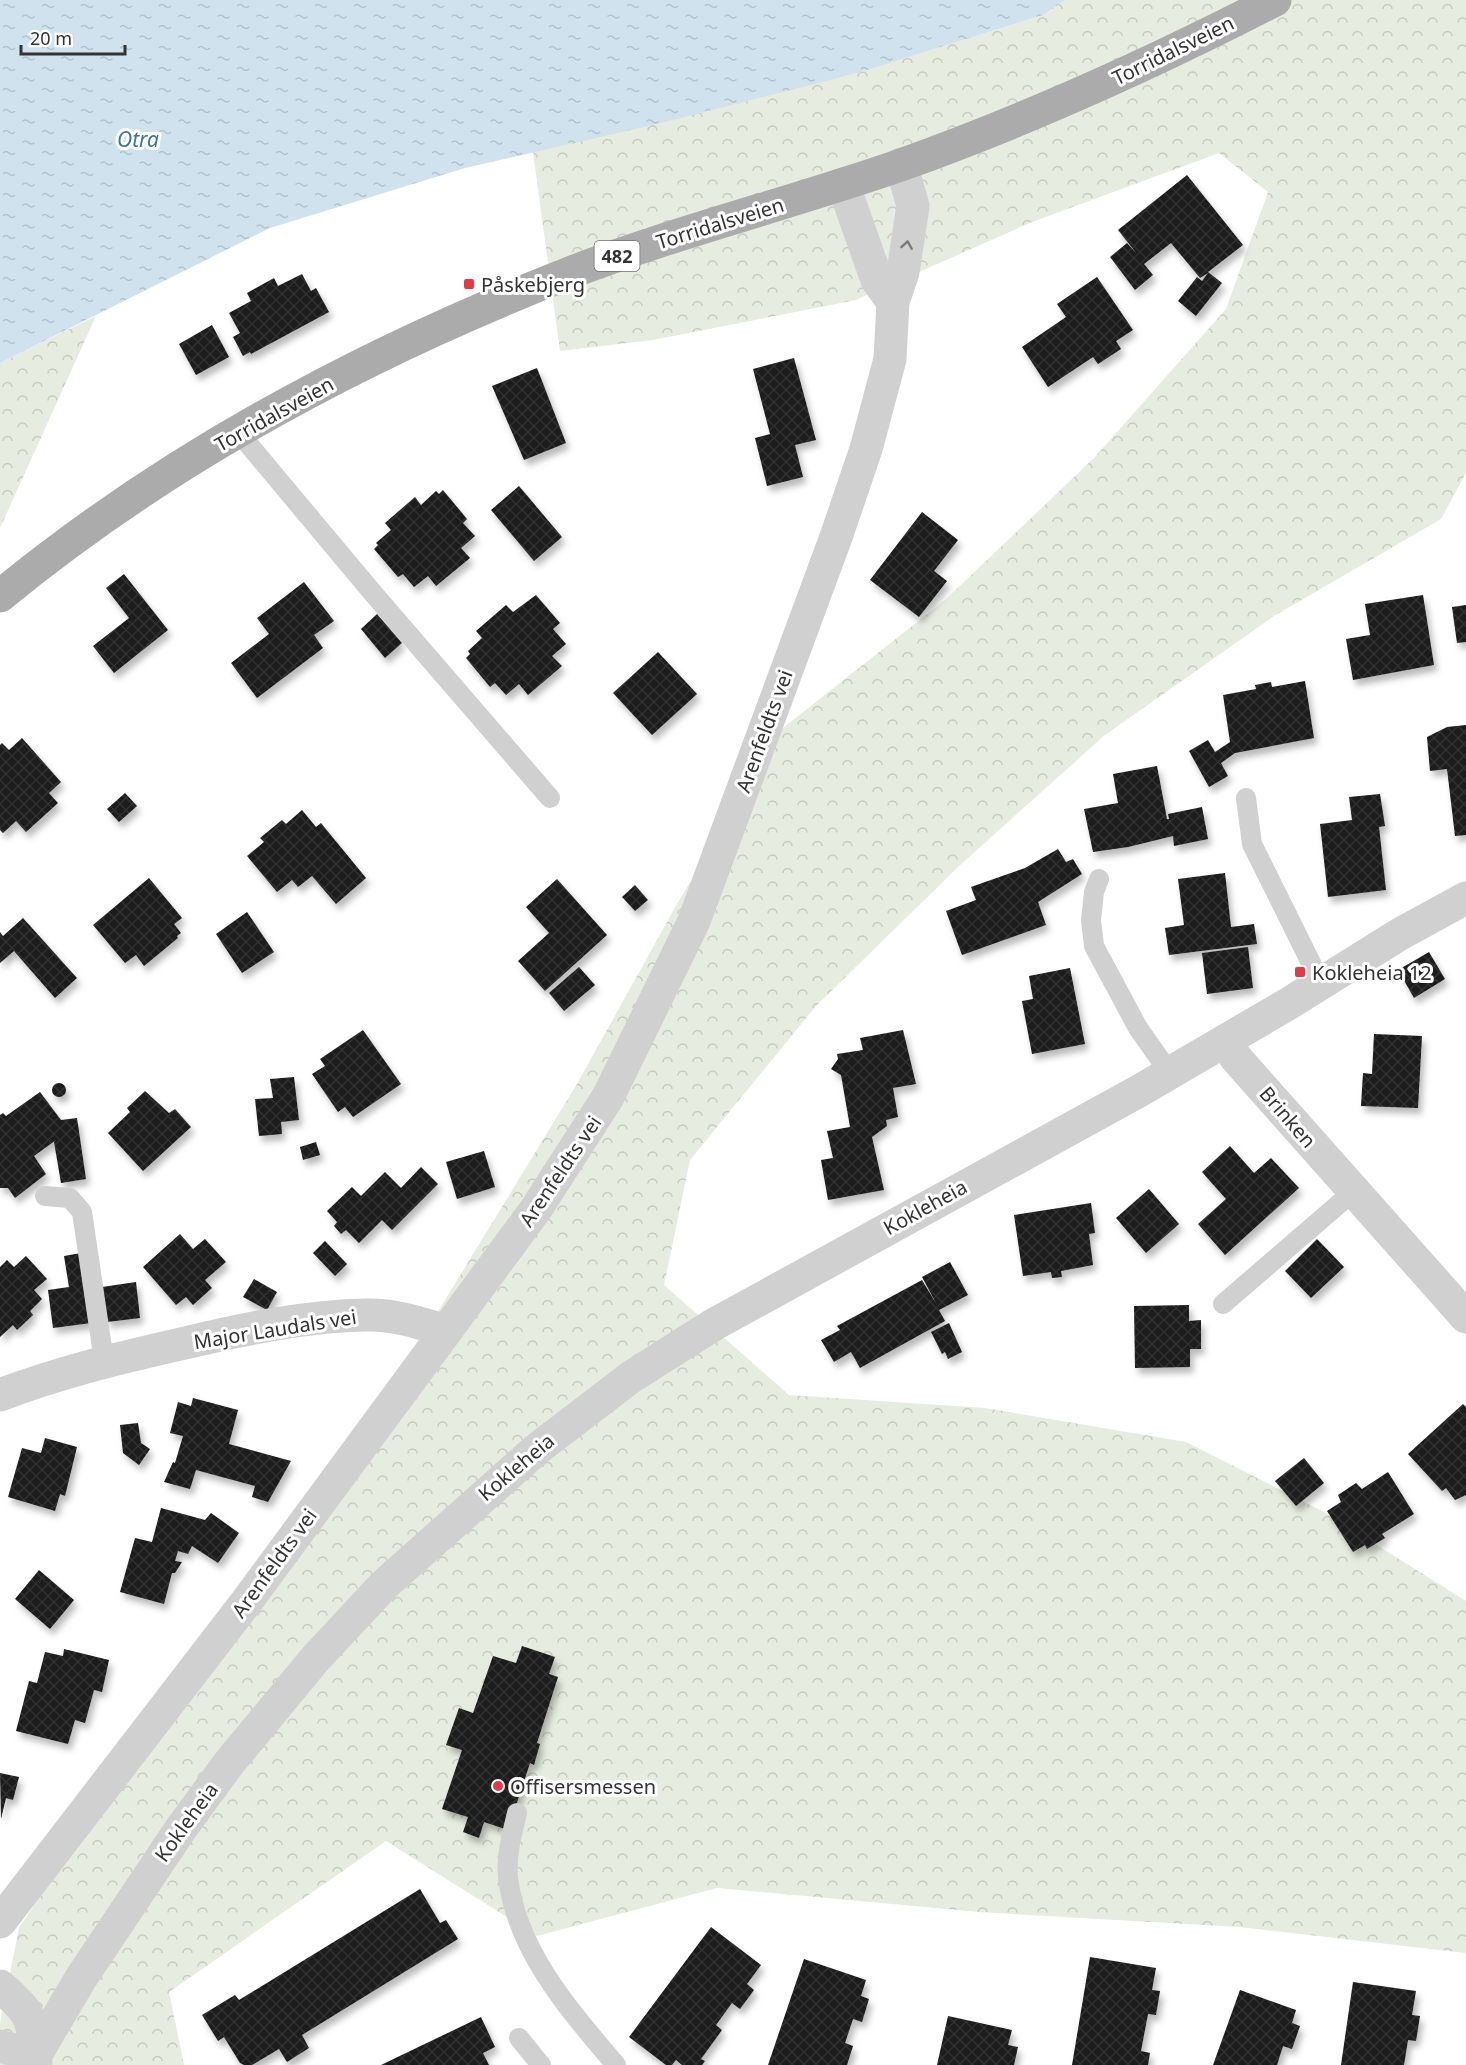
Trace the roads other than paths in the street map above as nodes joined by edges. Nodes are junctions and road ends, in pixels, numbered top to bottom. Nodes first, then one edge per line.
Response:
1 (1275, 0) edge
2 (901, 164) junction
3 (843, 184) junction
4 (894, 302) junction
5 (238, 433) junction
6 (0, 596) edge
7 (550, 798) dead end
8 (1246, 798) dead end
9 (1099, 879) dead end
10 (1466, 898) edge
11 (1323, 981) junction
12 (1225, 1041) junction
13 (1169, 1072) junction
14 (1354, 1191) junction
15 (45, 1196) dead end
16 (1223, 1304) dead end
17 (1466, 1317) edge
18 (446, 1331) junction
19 (104, 1361) junction
20 (0, 1395) edge
21 (517, 1813) dead end
22 (0, 1922) edge
23 (0, 1986) edge
24 (519, 2038) dead end
25 (0, 2046) edge
26 (36, 2061) edge
27 (541, 2065) edge
28 (616, 2065) edge

1 - 2 main road, Torridalsveien / 482
2 - 3 main road, Torridalsveien / 482
4 -> 2 street, Arenfeldts vei
3 - 4 street
3 - 5 main road, Torridalsveien / 482
4 - 18 street, Arenfeldts vei
5 - 6 main road, Torridalsveien / 482
5 - 7 lane
8 - 11 lane
9 - 13 lane
10 - 11 street, Kokleheia
11 - 12 street, Kokleheia
12 - 13 street, Kokleheia
12 - 14 street, Brinken
13 - 26 street, Kokleheia
14 - 16 lane
14 - 17 street, Brinken
15 - 19 lane
18 - 19 street, Major Laudals vei
18 - 22 street, Arenfeldts vei
19 - 20 street, Major Laudals vei
21 - 28 lane
23 - 26 street
24 - 27 lane
25 - 26 street

